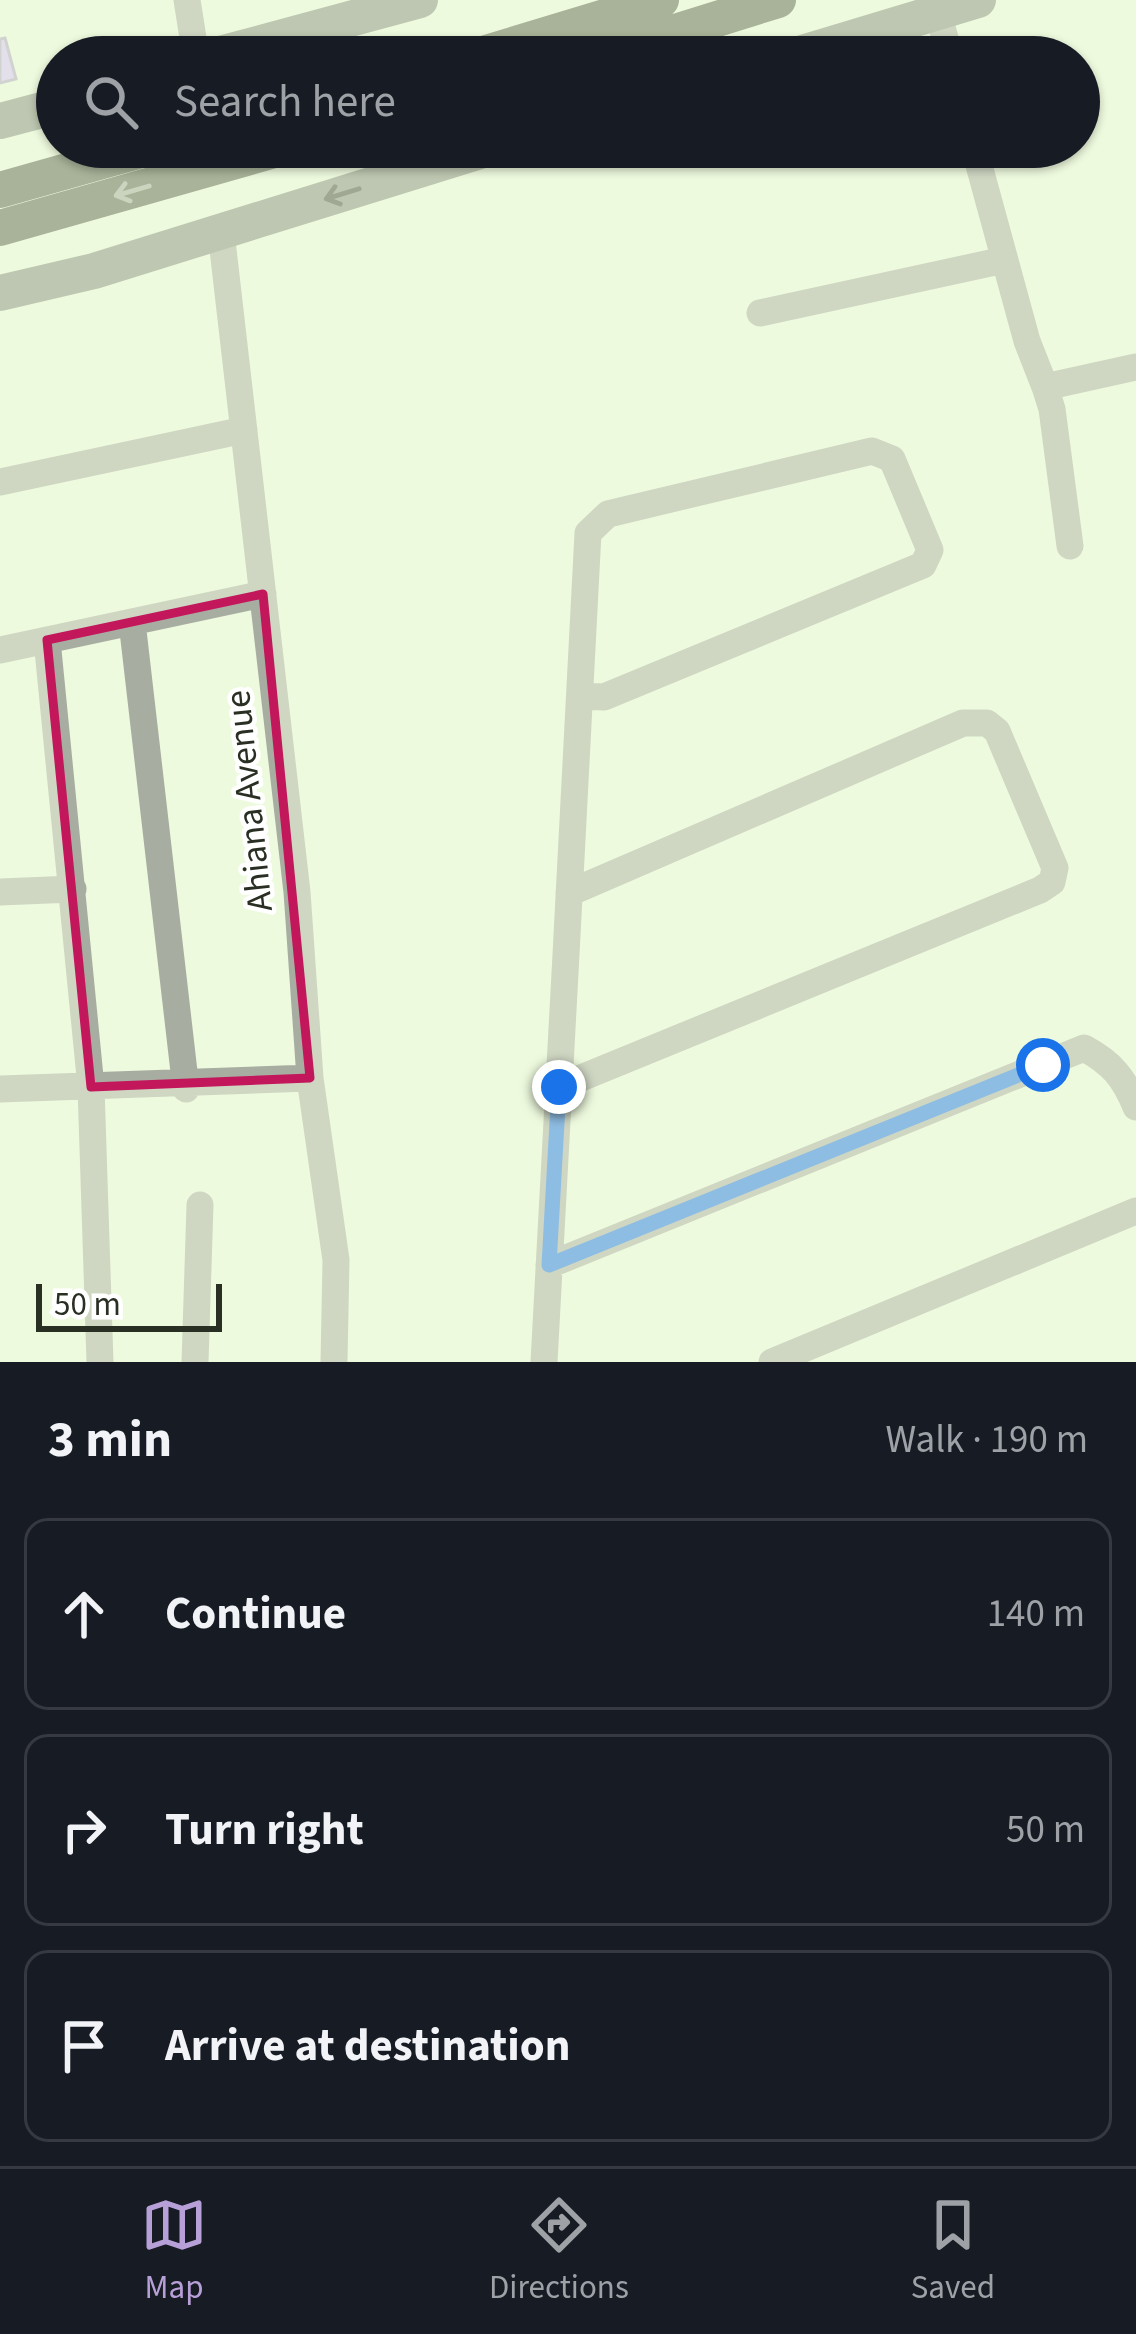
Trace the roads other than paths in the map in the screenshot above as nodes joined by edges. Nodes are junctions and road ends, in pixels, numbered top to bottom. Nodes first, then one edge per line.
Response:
1 (187, 0) edge
2 (420, 0) edge
3 (662, 0) edge
4 (778, 0) edge
5 (978, 0) edge
6 (938, 12) junction
7 (193, 36) edge
8 (287, 36) edge
9 (543, 36) edge
10 (662, 36) edge
11 (859, 36) edge
12 (944, 36) edge
13 (36, 112) edge
14 (0, 121) edge
15 (78, 168) edge
16 (211, 168) edge
17 (427, 168) edge
18 (980, 168) edge
19 (0, 190) edge
20 (0, 228) edge
21 (221, 232) junction
22 (1004, 260) junction
23 (0, 293) edge
24 (760, 313) dead end
25 (1136, 367) edge
26 (1045, 387) junction
27 (244, 430) junction
28 (0, 482) edge
29 (1070, 546) dead end
30 (263, 594) junction
31 (132, 622) junction
32 (47, 640) junction
33 (0, 650) edge
34 (580, 696) junction
35 (73, 890) junction
36 (0, 892) edge
37 (569, 893) junction
38 (310, 1078) junction
39 (186, 1086) junction
40 (92, 1087) junction
41 (559, 1087) junction
42 (0, 1089) edge
43 (1136, 1107) edge
44 (200, 1204) dead end
45 (1136, 1211) edge
46 (549, 1265) junction
47 (100, 1362) edge
48 (195, 1362) edge
49 (334, 1362) edge
50 (544, 1362) edge
51 (772, 1362) edge

1 - 7 street
2 - 8 main road
3 - 9 highway
4 - 10 highway
5 - 6 main road
6 - 11 main road
6 - 12 street
13 - 14 main road
15 - 19 highway
16 -> 20 highway
17 -> 21 main road
18 - 22 street
21 - 23 main road
21 - 27 street, Ahiana Avenue
22 - 24 street
22 - 26 street
25 - 26 street
26 - 29 street
27 - 28 street
27 - 30 street, Ahiana Avenue
30 - 31 street
30 - 38 street, Ahiana Avenue
31 - 32 street
31 - 39 street
32 - 33 street
32 - 35 street
34 - 34 street
34 - 37 street
35 - 36 street
35 - 40 street
37 - 41 street
37 - 41 street
38 - 39 street
38 - 49 street, Ahiana Avenue
39 - 40 street
40 - 42 street
40 - 47 street
41 - 46 street
43 - 46 street
44 - 48 street
45 - 51 street
46 - 50 street

